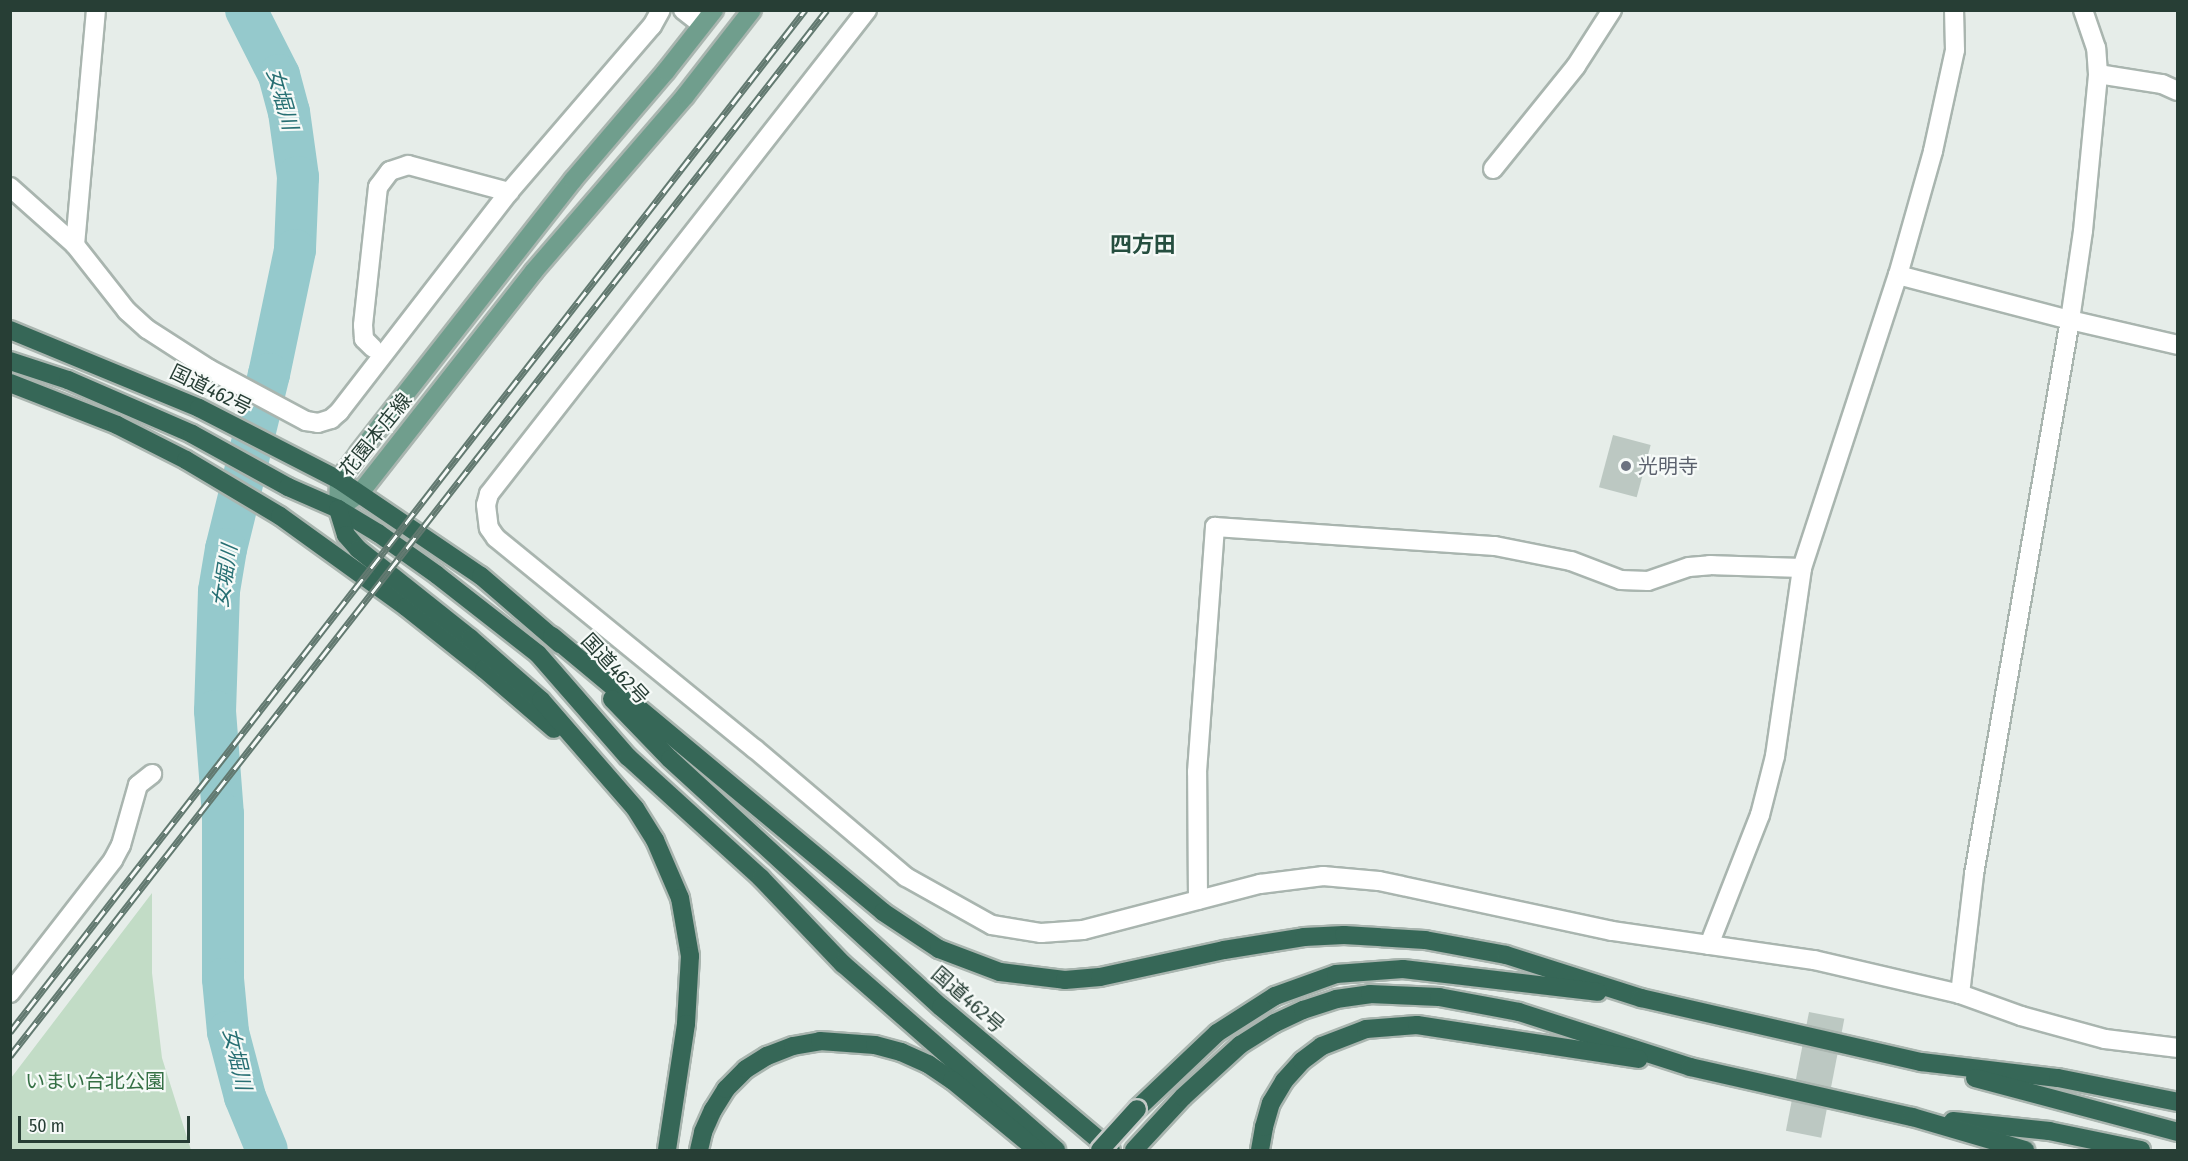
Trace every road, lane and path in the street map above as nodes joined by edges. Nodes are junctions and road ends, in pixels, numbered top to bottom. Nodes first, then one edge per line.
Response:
1 (96, 10) edge
2 (661, 10) edge
3 (683, 10) edge
4 (752, 10) edge
5 (867, 10) edge
6 (1612, 10) edge
7 (1954, 10) edge
8 (2083, 10) edge
9 (708, 18) edge
10 (2098, 74) junction
11 (2178, 91) edge
12 (1493, 169) dead end
13 (10, 187) edge
14 (509, 192) junction
15 (75, 245) junction
16 (1898, 274) junction
17 (2070, 320) junction
18 (10, 330) edge
19 (2178, 345) edge
20 (373, 348) dead end
21 (10, 360) edge
22 (10, 383) edge
23 (339, 480) junction
24 (360, 493) junction
25 (338, 509) junction
26 (1802, 568) junction
27 (552, 636) junction
28 (152, 774) dead end
29 (609, 777) junction
30 (1198, 900) junction
31 (1708, 945) junction
32 (10, 993) edge
33 (1960, 994) junction
34 (1641, 998) junction
35 (2178, 1048) edge
36 (1921, 1062) junction
37 (1690, 1067) junction
38 (2178, 1102) edge
39 (1912, 1117) junction
40 (2178, 1132) edge
41 (668, 1150) edge
42 (699, 1150) edge
43 (1037, 1150) edge
44 (1056, 1150) edge
45 (1100, 1150) edge
46 (1111, 1150) edge
47 (1134, 1150) edge
48 (1260, 1150) edge
49 (2025, 1150) edge
50 (2141, 1150) edge

1 - 15 street
2 - 14 street
3 - 9 street
4 - 24 main road, 花園本庄線
5 - 30 street
6 - 12 street
7 - 16 street
8 - 10 street
9 - 23 main road, 花園本庄線
10 - 11 street
10 - 17 street
13 - 15 street
14 - 15 street
14 - 20 street
16 - 17 street
16 - 26 street
17 - 19 street
17 - 33 street
18 - 23 highway, 国道462号
21 - 25 highway
22 - 29 highway
23 - 24 highway, 国道462号
23 - 25 main road, 花園本庄線
24 - 25 main road, 花園本庄線
24 - 27 highway, 国道462号
25 - 29 highway
25 - 44 highway
26 - 30 street
26 - 31 street
27 - 34 highway
27 - 46 highway, 国道462号
28 - 32 street
29 - 41 highway
30 - 31 street
31 - 33 street
33 - 35 street
34 - 36 highway
34 - 45 highway, bridge
36 - 38 highway
36 - 40 highway
37 - 39 highway
37 - 47 highway
37 - 48 highway
39 - 49 highway
39 - 50 highway
42 - 43 highway

